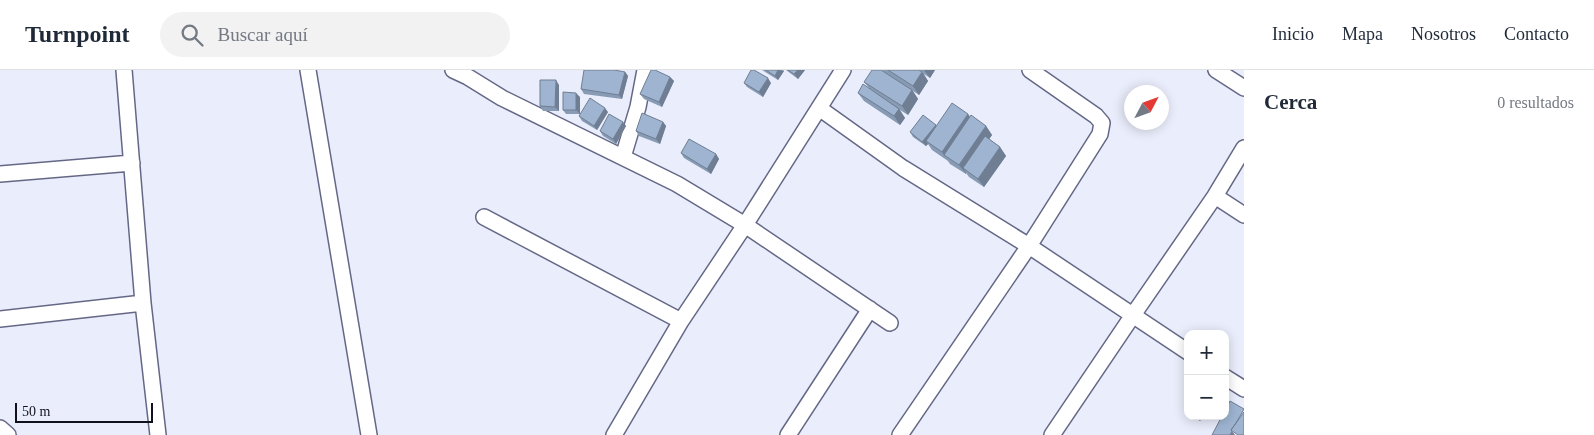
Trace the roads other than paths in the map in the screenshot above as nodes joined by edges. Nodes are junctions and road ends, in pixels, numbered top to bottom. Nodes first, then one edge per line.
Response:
1 (124, 70) edge
2 (308, 70) edge
3 (453, 70) edge
4 (645, 70) edge
5 (843, 70) edge
6 (1030, 70) edge
7 (1216, 70) edge
8 (468, 73) edge
9 (1244, 88) edge
10 (819, 108) junction
11 (1244, 148) edge
12 (623, 157) junction
13 (132, 163) junction
14 (0, 174) edge
15 (1215, 196) junction
16 (1244, 215) edge
17 (484, 217) dead end
18 (745, 225) junction
19 (1029, 246) junction
20 (143, 303) junction
21 (870, 309) junction
22 (1133, 315) junction
23 (0, 319) edge
24 (681, 321) junction
25 (890, 323) dead end
26 (1184, 349) edge
27 (1229, 380) edge
28 (1244, 389) edge
29 (0, 428) edge
30 (8, 435) edge
31 (158, 435) edge
32 (369, 435) edge
33 (614, 435) edge
34 (788, 435) edge
35 (900, 435) edge
36 (1052, 435) edge

1 - 13 street
2 - 32 street
3 - 8 street
4 - 12 street
5 - 10 street
6 - 19 street
7 - 9 street
8 - 12 street
10 - 18 street
10 - 19 street
11 - 15 street
12 - 18 street
13 - 14 street
13 - 20 street
15 - 16 street
15 - 22 street
17 - 24 street
18 - 21 street
18 - 24 street
19 - 22 street
19 - 35 street
20 - 23 street
20 - 31 street
21 - 25 street
21 - 34 street
22 - 26 street
22 - 36 street
24 - 33 street
27 - 28 street
29 - 30 street

